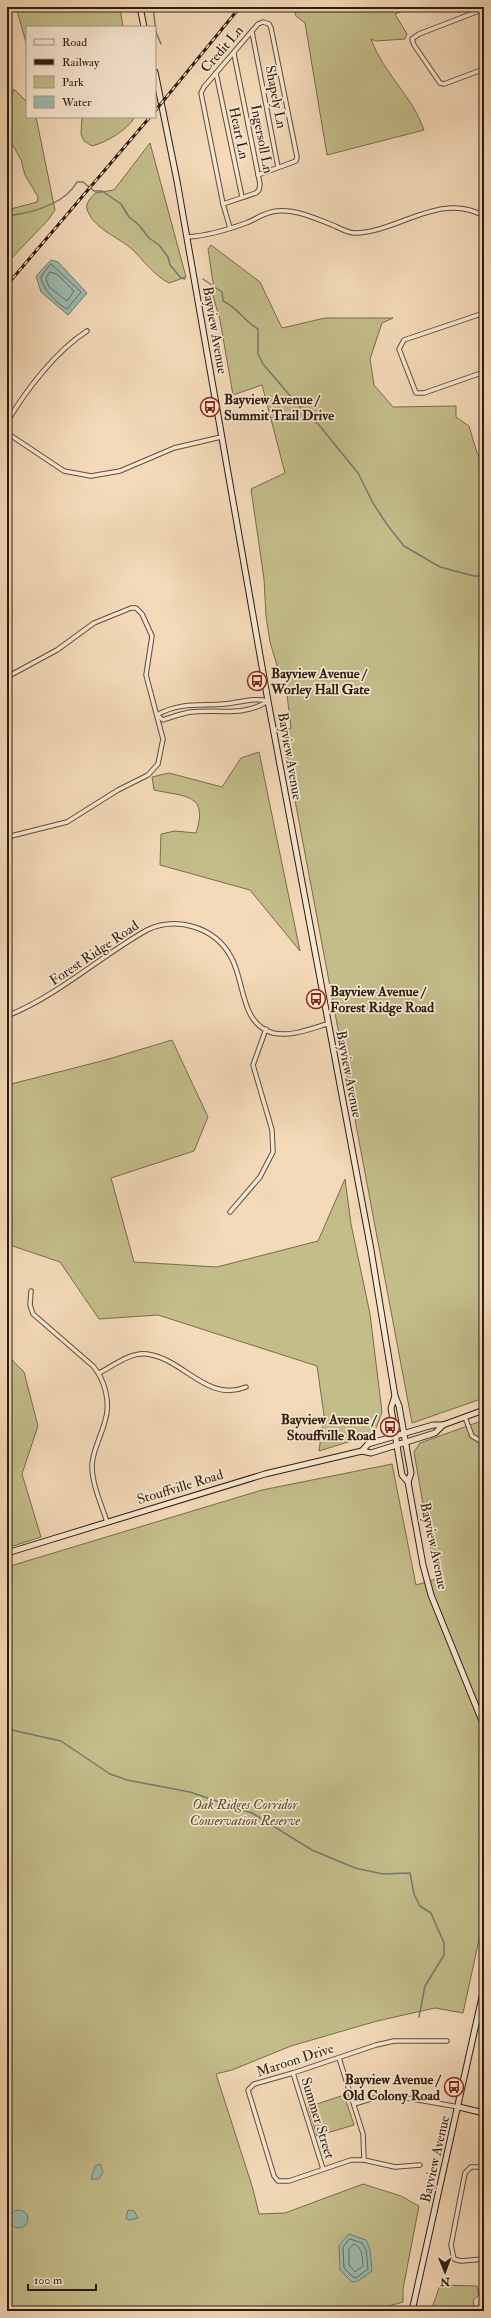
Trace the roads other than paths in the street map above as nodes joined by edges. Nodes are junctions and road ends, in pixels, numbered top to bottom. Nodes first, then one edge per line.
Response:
1 (140, 7) edge
2 (484, 9) edge
3 (144, 26) edge
4 (252, 32) junction
5 (234, 54) junction
6 (484, 69) edge
7 (216, 73) junction
8 (156, 77) edge
9 (278, 167) junction
10 (258, 175) junction
11 (242, 197) junction
12 (223, 204) junction
13 (484, 216) edge
14 (230, 228) junction
15 (187, 237) junction
16 (484, 313) edge
17 (87, 331) dead end
18 (484, 372) edge
19 (7, 422) edge
20 (7, 434) edge
21 (221, 437) junction
22 (7, 677) edge
23 (268, 702) junction
24 (157, 716) junction
25 (7, 837) edge
26 (7, 1016) edge
27 (327, 1024) junction
28 (266, 1029) junction
29 (230, 1212) dead end
30 (31, 1291) dead end
31 (99, 1372) junction
32 (246, 1387) dead end
33 (395, 1396) junction
34 (484, 1410) edge
35 (465, 1417) junction
36 (443, 1425) junction
37 (404, 1434) junction
38 (396, 1436) junction
39 (406, 1442) junction
40 (484, 1443) edge
41 (397, 1445) junction
42 (362, 1451) junction
43 (408, 1482) junction
44 (107, 1522) junction
45 (7, 1553) edge
46 (484, 1726) edge
47 (484, 1988) edge
48 (447, 2041) dead end
49 (339, 2058) junction
50 (293, 2074) junction
51 (354, 2104) junction
52 (459, 2107) junction
53 (484, 2113) edge
54 (364, 2160) junction
55 (420, 2165) dead end
56 (484, 2167) edge
57 (323, 2168) junction
58 (484, 2259) edge
59 (412, 2311) edge

1 - 3 main road
2 - 6 street
4 - 5 street, Credit Ln
4 - 9 street, Shapely Ln
4 - 9 street, Credit Ln
5 - 7 street, Credit Ln
5 - 10 street, Ingersoll Ln
7 - 11 street, Heart Ln
7 - 12 street, Credit Ln
8 - 15 main road, Bayview Avenue
9 - 10 street, Credit Ln
10 - 11 street, Ingersoll Ln
11 - 12 street, Ingersoll Ln
12 - 14 street, Credit Ln
13 - 14 street
14 - 15 street
15 - 21 main road, Bayview Avenue
16 - 18 street
17 - 19 street
20 - 21 street
21 - 23 main road, Bayview Avenue
22 - 24 street
23 - 24 street
23 - 24 street
23 - 27 main road, Bayview Avenue
24 - 25 street
26 - 28 street, Forest Ridge Road
27 - 28 street, Forest Ridge Road
27 - 33 main road, Bayview Avenue
28 - 29 street
30 - 31 street
31 - 32 street
31 - 44 street
33 - 37 main road, Bayview Avenue
33 - 38 main road, Bayview Avenue
34 - 35 main road, Stouffville Road
35 - 36 main road, Stouffville Road
35 - 40 street
36 - 37 main road, Stouffville Road
36 - 39 main road, Stouffville Road
37 - 38 main road, Stouffville Road
37 - 39 main road, Bayview Avenue
38 - 41 main road, Bayview Avenue
38 - 42 main road, Stouffville Road
39 - 41 main road, Stouffville Road
39 - 43 main road, Bayview Avenue
41 - 42 main road, Stouffville Road
41 - 43 main road, Bayview Avenue
42 - 44 main road, Stouffville Road
43 - 46 main road, Bayview Avenue
44 - 45 main road, Stouffville Road
47 - 52 main road, Bayview Avenue
48 - 49 street, Maroon Drive
49 - 50 street, Maroon Drive
49 - 51 street
50 - 57 street, Summer Street
50 - 57 street, Maroon Drive
51 - 52 street
51 - 54 street
52 - 53 main road
52 - 59 main road, Bayview Avenue
54 - 55 street, Maroon Drive
54 - 57 street, Maroon Drive
56 - 58 street

